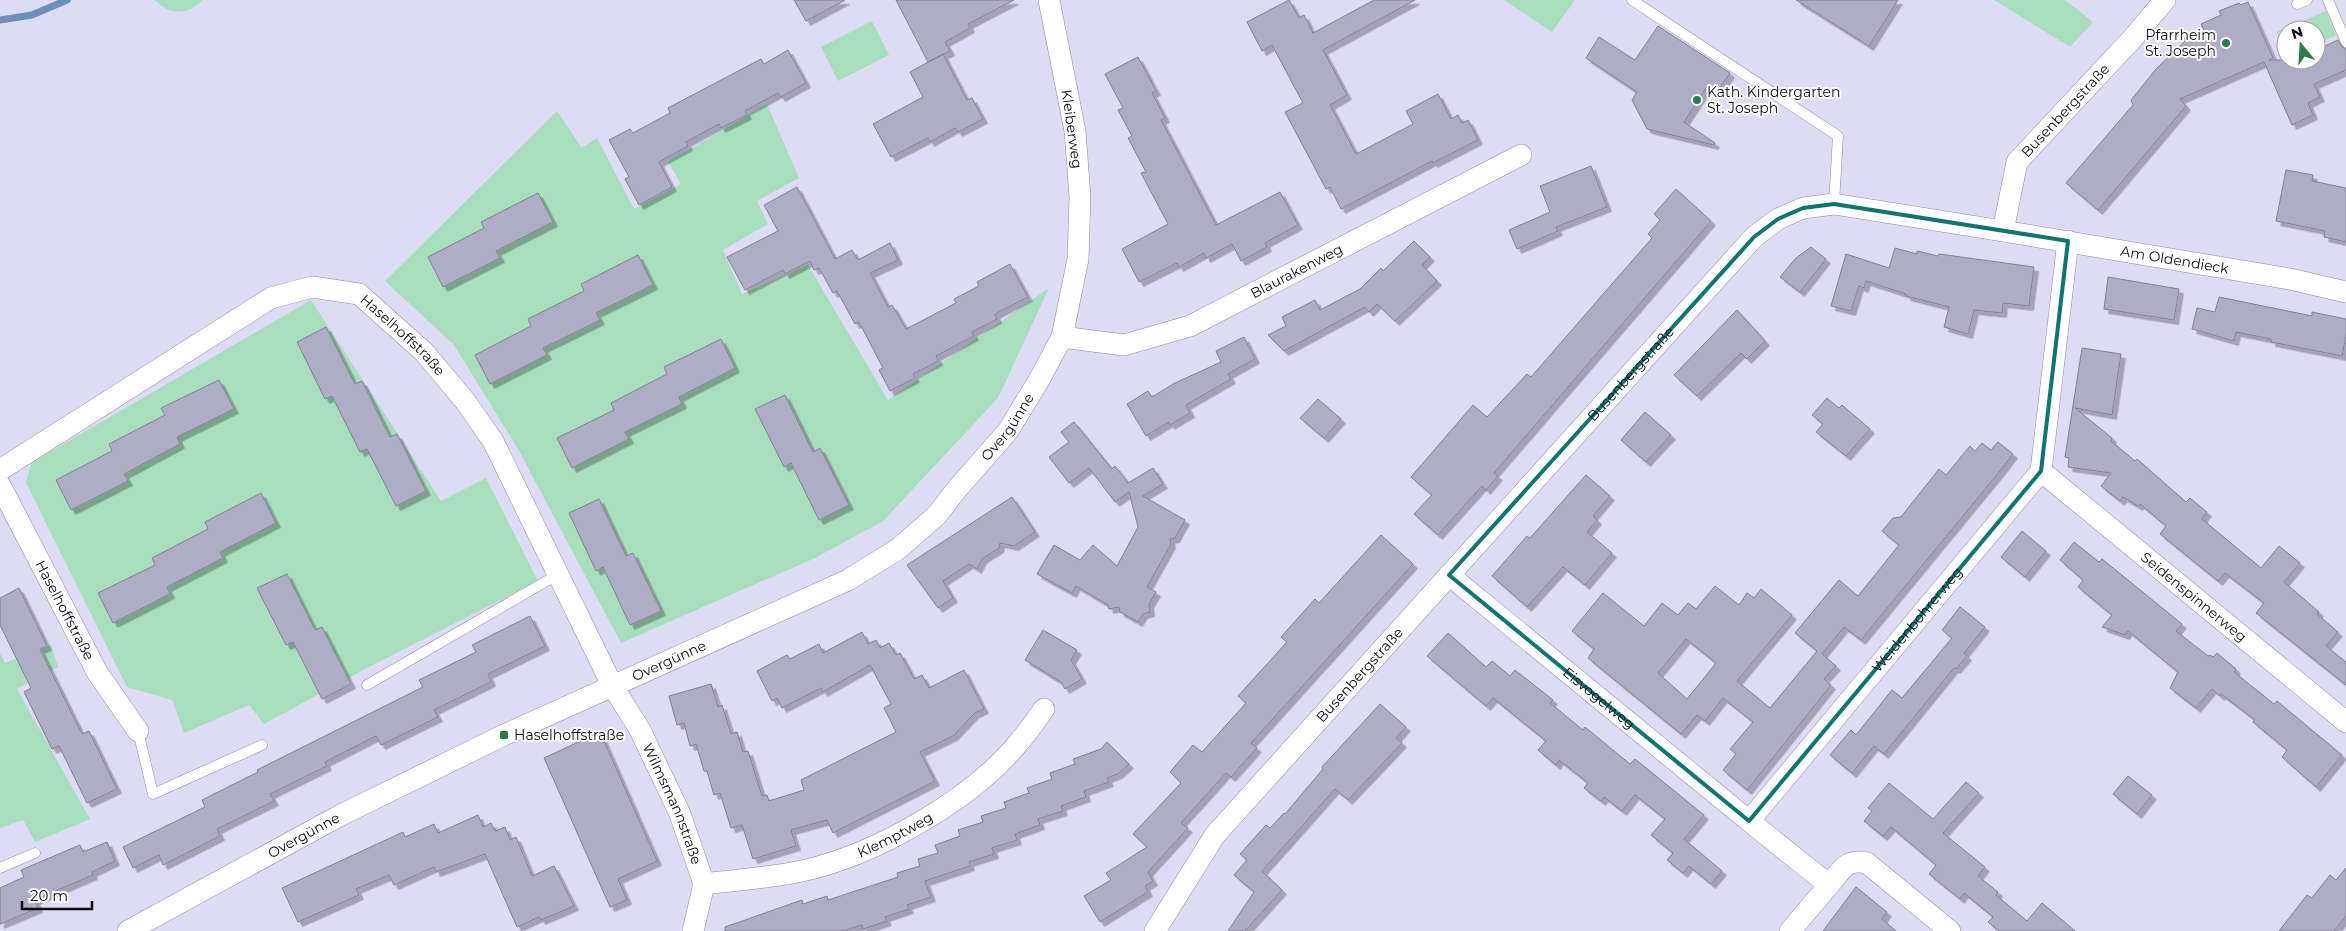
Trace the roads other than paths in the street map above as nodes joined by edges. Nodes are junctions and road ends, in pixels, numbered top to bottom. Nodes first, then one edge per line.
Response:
1 (1049, 0) edge
2 (1632, 0) edge
3 (2164, 0) edge
4 (2328, 0) edge
5 (2346, 42) edge
6 (1521, 155) dead end
7 (1834, 204) junction
8 (2003, 231) junction
9 (2068, 241) junction
10 (1078, 259) joint
11 (2346, 292) edge
12 (1062, 337) junction
13 (0, 470) edge
14 (2041, 471) junction
15 (0, 485) edge
16 (557, 575) junction
17 (1448, 575) junction
18 (367, 685) dead end
19 (612, 685) junction
20 (1044, 709) dead end
21 (2346, 722) edge
22 (138, 731) joint
23 (262, 745) dead end
24 (1749, 821) junction
25 (35, 852) dead end
26 (0, 868) edge
27 (704, 884) junction
28 (1829, 885) junction
29 (128, 931) edge
30 (693, 931) edge
31 (1155, 931) edge
32 (1790, 931) edge
33 (1950, 931) edge

1 - 10 street, Kleiberweg
2 - 7 lane
3 - 8 street, Busenbergstraße
4 - 5 lane
6 - 12 street, Blaurakenweg
7 - 8 street, Busenbergstraße
7 - 17 street, Busenbergstraße
8 - 9 street, Am Oldendieck
9 - 11 street, Am Oldendieck
9 - 14 street
10 - 12 street, Overgünne
12 - 19 street, Overgünne
13 - 16 street, Haselhoffstraße
14 - 21 street, Seidenspinnerweg
14 - 24 street, Weidenbohrerweg
15 - 22 street, Haselhoffstraße
16 - 18 lane
16 - 19 street, Haselhoffstraße
17 - 24 street, Eisvogelweg
17 - 31 street, Busenbergstraße
19 - 27 street, Wilmsmannstraße
19 - 29 street, Overgünne
20 - 27 street, Klemptweg
22 - 23 lane
24 - 28 street
25 - 26 lane
27 - 30 street, Wilmsmannstraße
28 - 32 street
28 - 33 street

